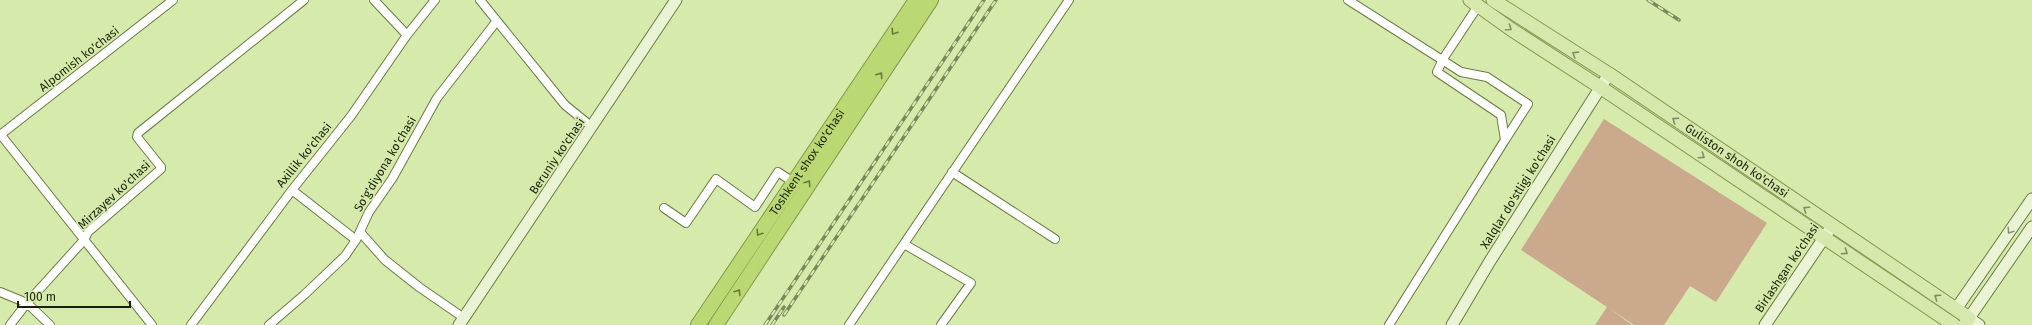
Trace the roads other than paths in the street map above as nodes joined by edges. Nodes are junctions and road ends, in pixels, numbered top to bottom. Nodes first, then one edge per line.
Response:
1 (173, 0) edge
2 (304, 0) edge
3 (374, 0) edge
4 (435, 0) edge
5 (480, 0) edge
6 (676, 0) edge
7 (916, 0) edge
8 (931, 0) edge
9 (1069, 0) edge
10 (1348, 0) edge
11 (1493, 0) edge
12 (1474, 3) edge
13 (496, 22) junction
14 (407, 36) junction
15 (1442, 59) junction
16 (1609, 74) junction
17 (1600, 87) junction
18 (592, 127) junction
19 (0, 135) edge
20 (1505, 140) junction
21 (952, 172) junction
22 (793, 182) junction
23 (292, 190) junction
24 (2032, 199) edge
25 (664, 208) dead end
26 (1832, 226) junction
27 (2032, 227) edge
28 (360, 232) junction
29 (1055, 238) dead end
30 (1824, 238) junction
31 (84, 240) junction
32 (356, 240) junction
33 (904, 244) junction
34 (1972, 287) junction
35 (0, 292) edge
36 (1984, 296) junction
37 (27, 303) junction
38 (1956, 310) junction
39 (462, 322) edge
40 (1971, 323) edge
41 (1949, 324) edge
42 (10, 325) edge
43 (50, 325) edge
44 (152, 325) edge
45 (191, 325) edge
46 (269, 325) edge
47 (698, 325) edge
48 (716, 325) edge
49 (849, 325) edge
50 (941, 325) edge
51 (1389, 325) edge
52 (1452, 325) edge
53 (1764, 325) edge

1 - 19 street, Alpomish ko'chasi
2 - 31 street, Mirzayev ko'chasi
3 - 14 street
4 - 14 street, Axillik ko'chasi
5 - 13 street
6 - 18 street, Beruniy ko'chasi
7 -> 22 highway, Toshkent shox ko'chasi
48 -> 8 highway, Toshkent shox ko'chasi
9 - 21 street
10 - 15 street
16 -> 11 main road, Guliston shoh ko'chasi
12 - 15 street
12 -> 17 main road, Guliston shoh ko'chasi
13 - 18 street
13 - 28 street, So'g'diyona ko'chasi
14 - 23 street, Axillik ko'chasi
15 - 20 street
15 - 20 street
16 - 17 street, Xalqlar do'stligi ko'chasi
26 -> 16 main road, Guliston shoh ko'chasi
17 -> 30 main road, Guliston shoh ko'chasi
17 - 52 street, Xalqlar do'stligi ko'chasi
18 - 39 street, Beruniy ko'chasi
19 - 31 street
20 - 51 street
21 - 29 street
21 - 33 street
22 - 25 street
22 -> 47 highway, Toshkent shox ko'chasi
23 - 32 street
23 - 45 street, Axillik ko'chasi
24 -> 34 street
26 - 30 street, Birlashgan ko'chasi
38 -> 26 main road, Guliston shoh ko'chasi
27 - 36 street
28 - 32 street, So'g'diyona ko'chasi
28 - 39 street
30 -> 41 main road, Guliston shoh ko'chasi
30 - 53 street, Birlashgan ko'chasi
31 - 37 street, Mirzayev ko'chasi
31 - 44 street
32 - 46 street, So'g'diyona ko'chasi
33 - 49 street
33 - 50 street
34 - 36 street
34 - 38 street
35 - 37 street
36 - 40 street
37 - 42 street, Mirzayev ko'chasi
37 - 43 street
38 - 40 main road, Guliston shoh ko'chasi
38 - 41 main road

